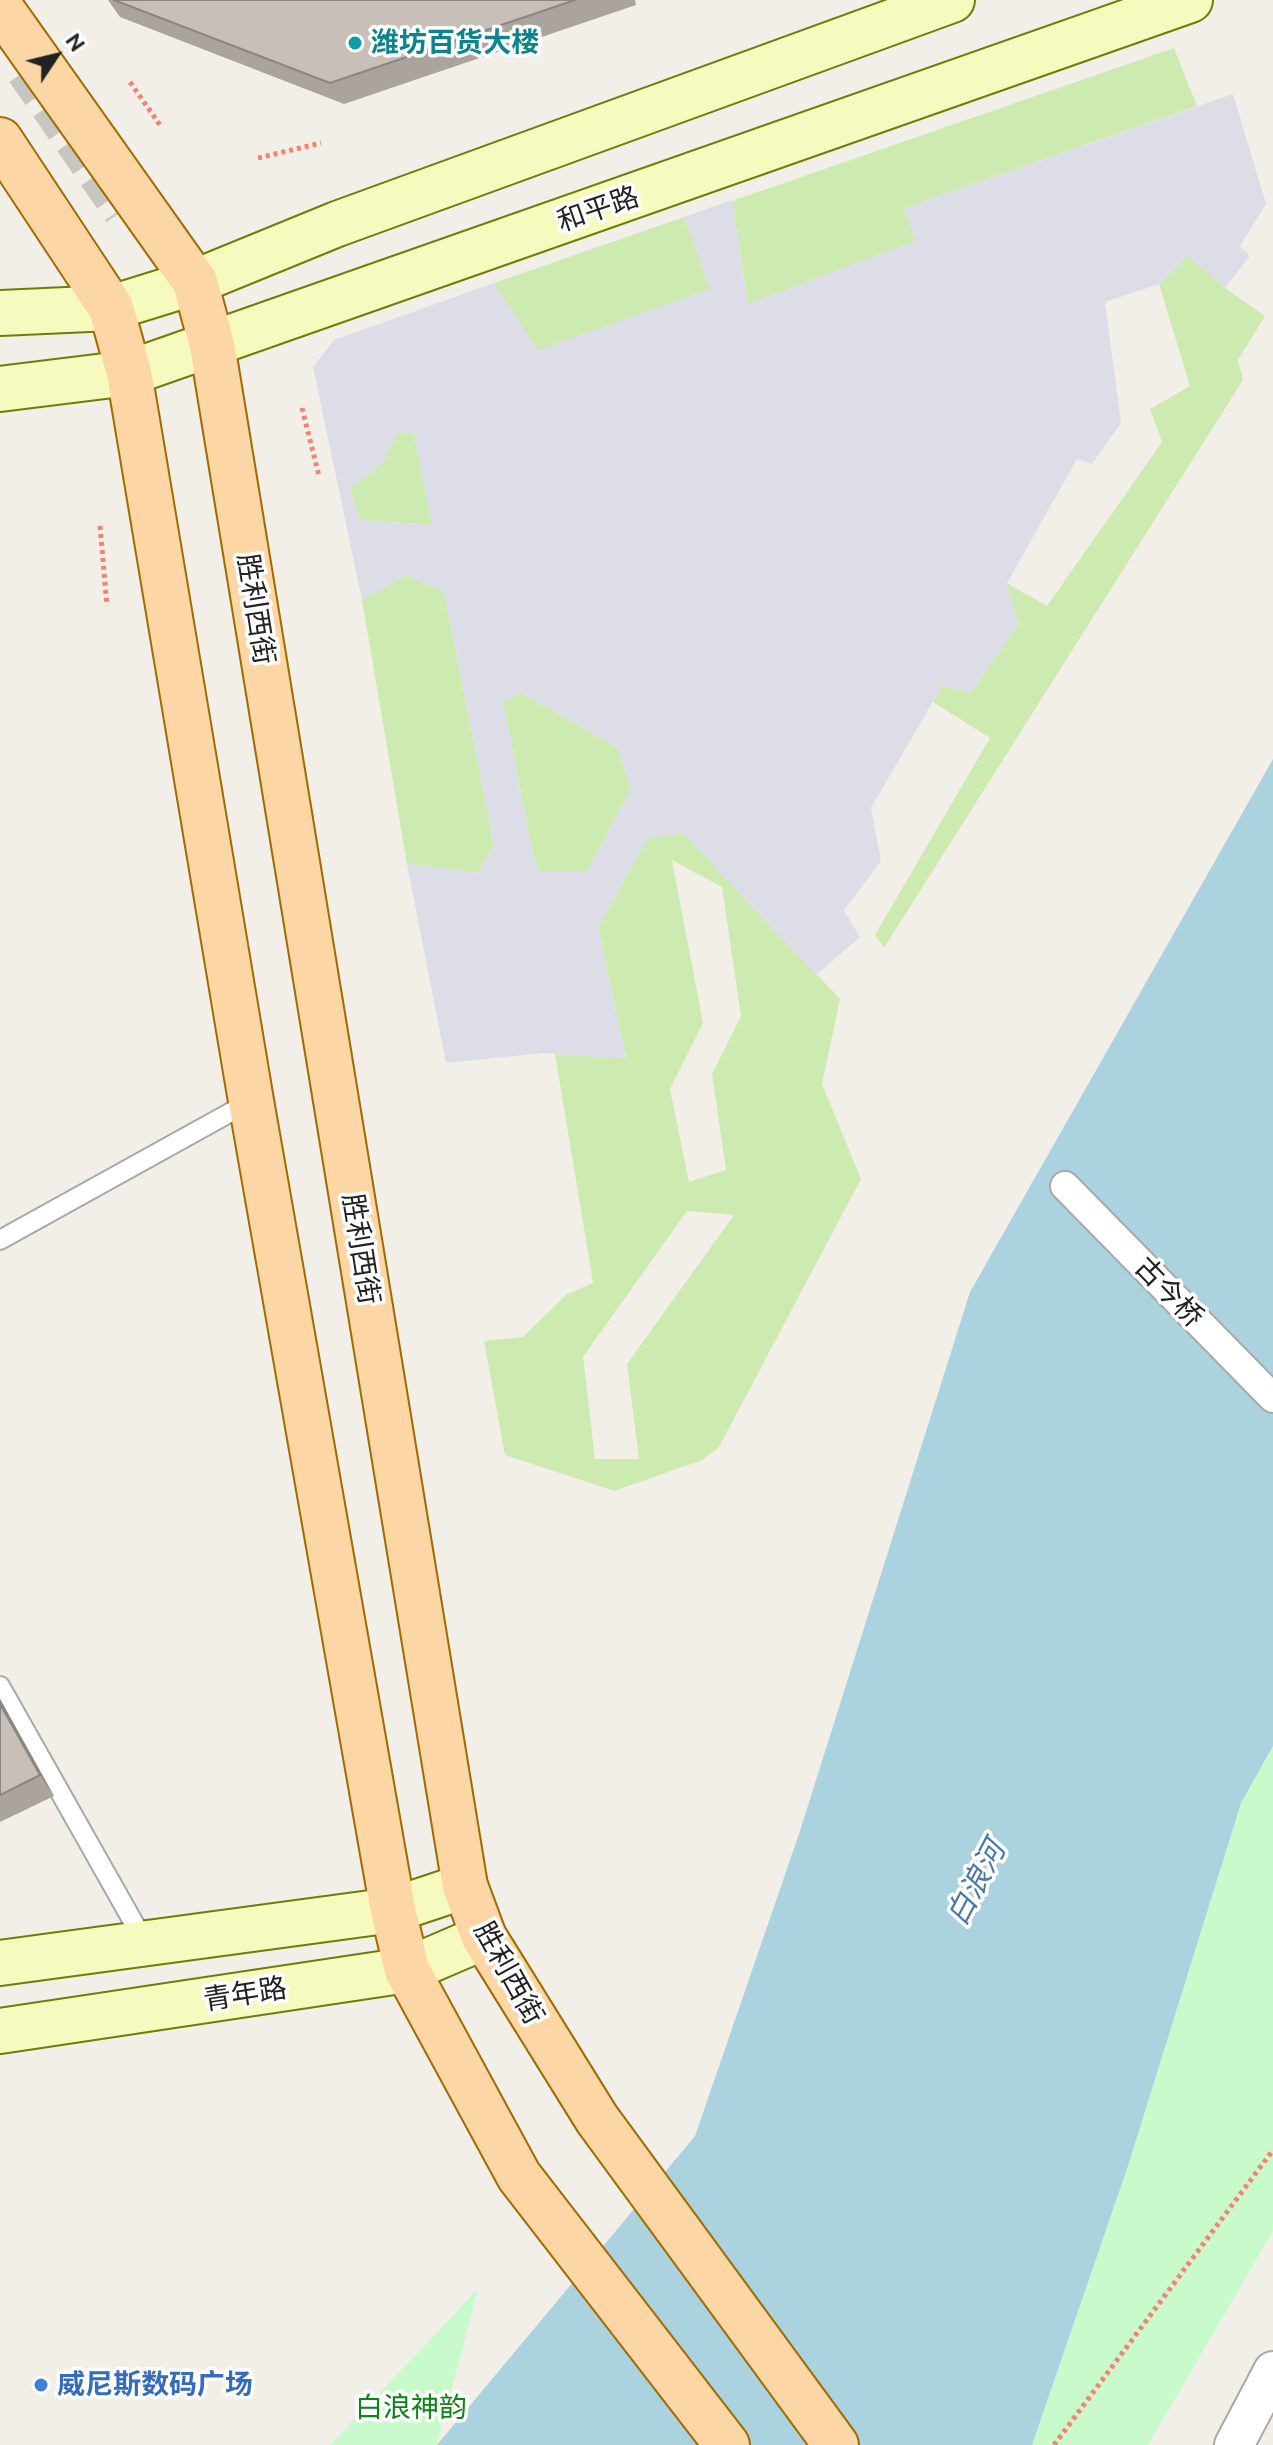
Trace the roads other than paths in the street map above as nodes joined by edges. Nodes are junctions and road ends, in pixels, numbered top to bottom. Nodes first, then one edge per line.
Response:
1 (952, 0) edge
2 (1190, 0) edge
3 (0, 7) edge
4 (0, 140) edge
5 (195, 282) junction
6 (111, 308) junction
7 (0, 313) edge
8 (212, 345) junction
9 (129, 373) junction
10 (0, 389) edge
11 (251, 1101) junction
12 (1065, 1186) dead end
13 (0, 1240) edge
14 (1273, 1398) edge
15 (0, 1686) edge
16 (465, 1886) junction
17 (393, 1910) junction
18 (484, 1937) junction
19 (147, 1946) junction
20 (0, 1963) edge
21 (407, 1970) junction
22 (0, 2031) edge
23 (1273, 2371) edge
24 (727, 2445) edge
25 (836, 2445) edge
26 (1234, 2445) edge

1 - 5 main road
2 - 8 main road, 和平路
3 - 5 main road, 胜利西街
4 - 6 main road
5 - 6 main road
5 - 8 main road, 胜利西街
6 - 7 main road
6 - 9 main road
8 - 9 main road, 和平路
8 - 16 main road, 胜利西街
9 - 10 main road, 和平路
9 - 11 main road
11 - 13 lane
11 - 17 main road
12 - 14 street, 古今桥
15 - 19 lane
16 - 17 main road
16 - 18 main road, 胜利西街
17 - 19 main road
17 - 21 main road
18 - 21 main road, 青年路
18 - 25 main road, 胜利西街
19 - 20 main road
21 - 22 main road, 青年路
21 - 24 main road
23 - 26 street

